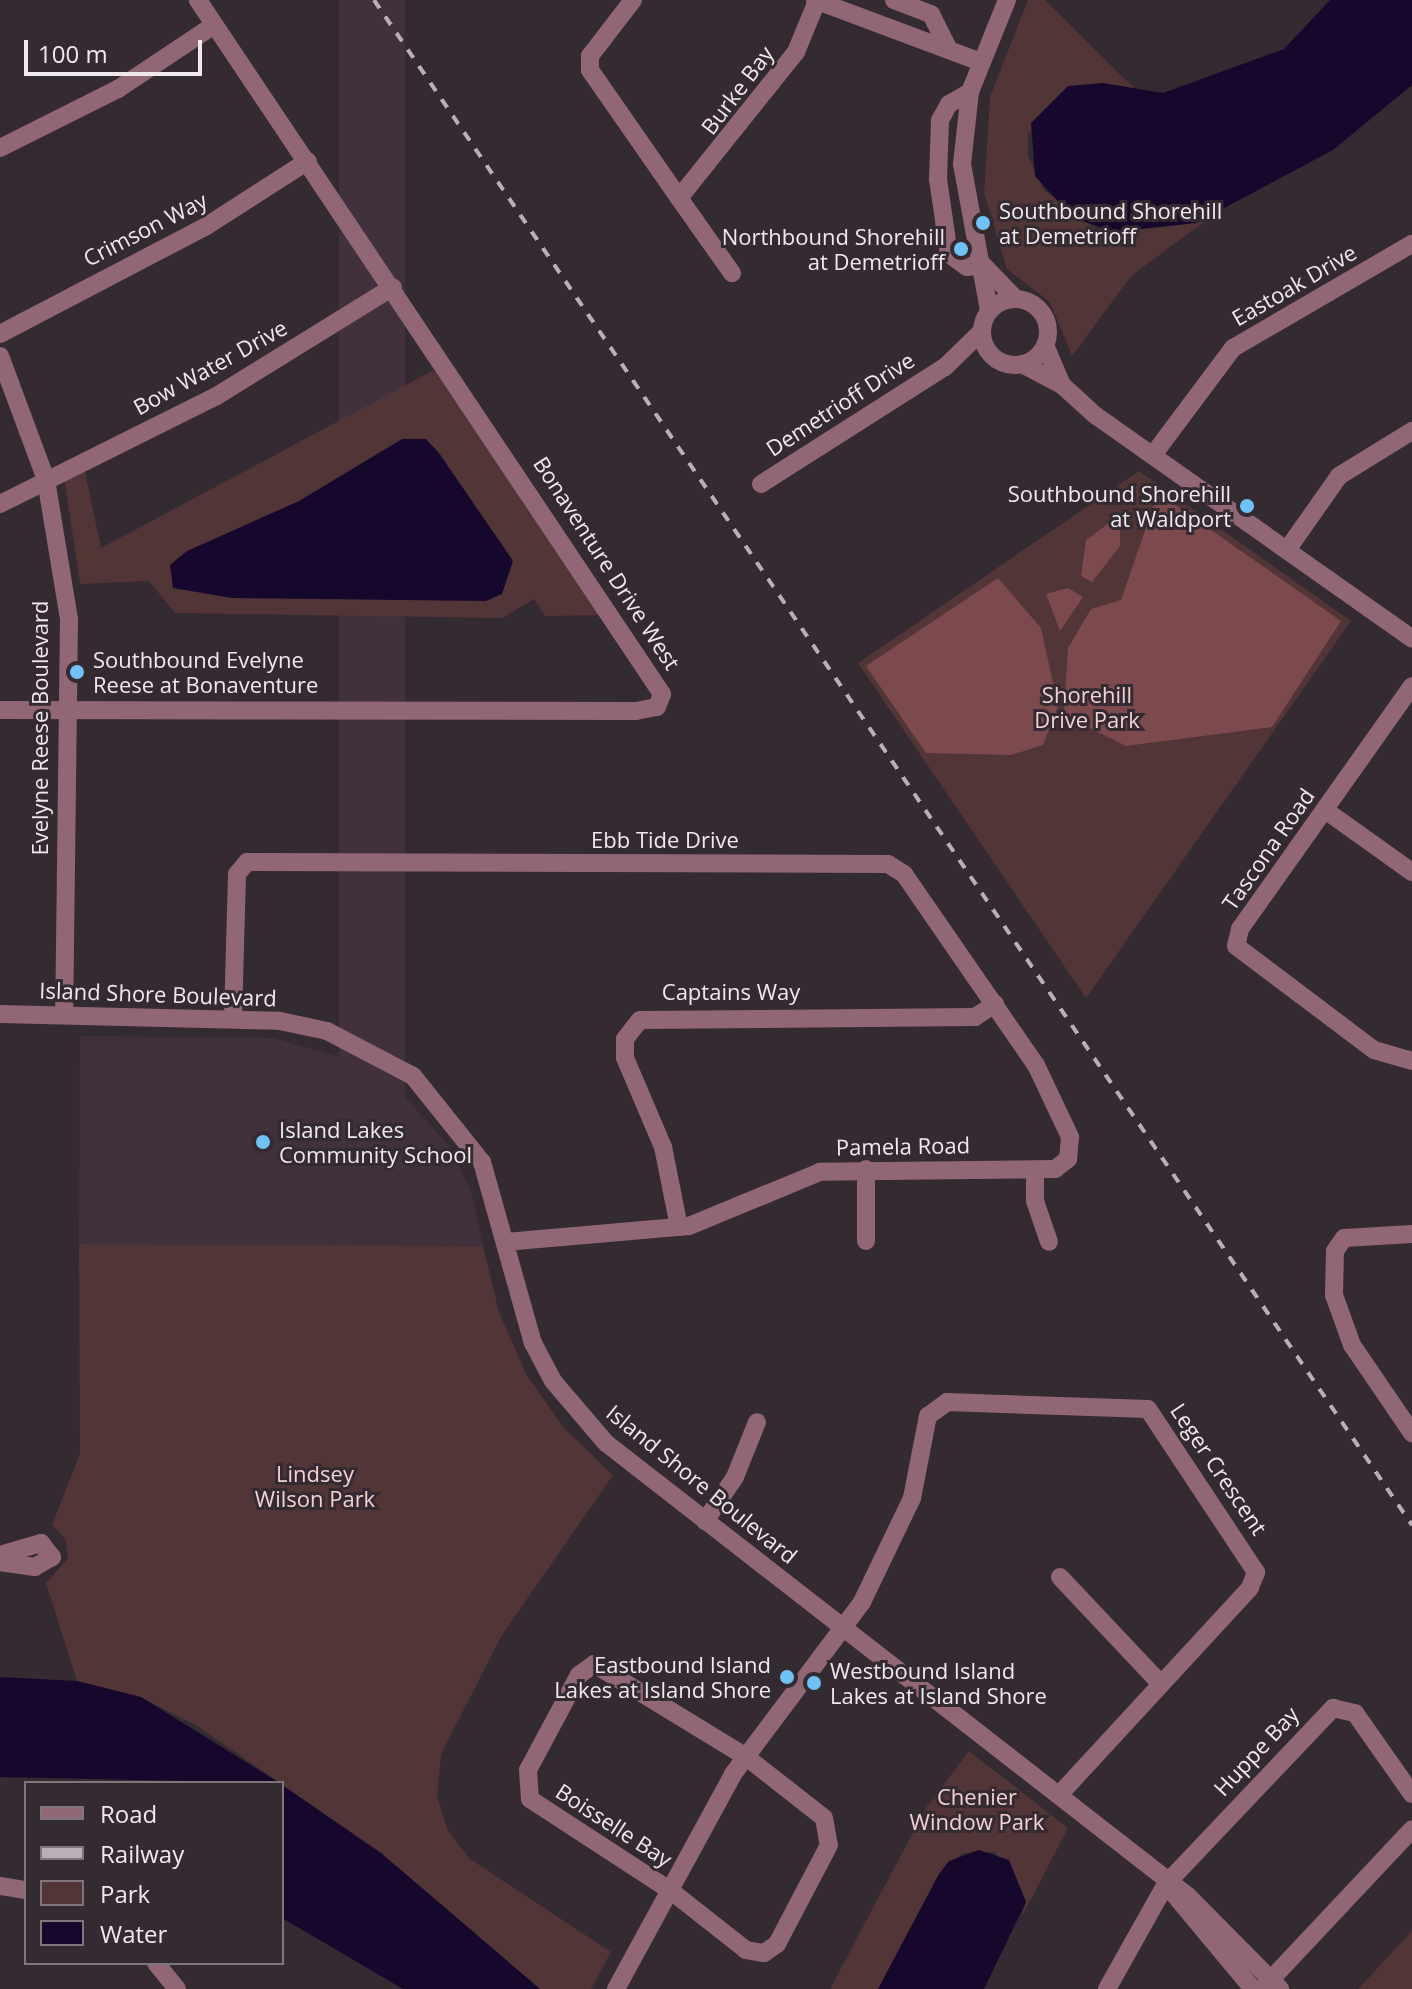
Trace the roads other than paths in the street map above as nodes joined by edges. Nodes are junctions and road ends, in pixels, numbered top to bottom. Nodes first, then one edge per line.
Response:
1 (198, 0) edge
2 (633, 0) edge
3 (816, 0) edge
4 (894, 0) edge
5 (1007, 0) edge
6 (214, 25) junction
7 (949, 50) junction
8 (981, 62) junction
9 (970, 92) junction
10 (0, 148) edge
11 (308, 161) junction
12 (679, 198) junction
13 (1412, 244) edge
14 (983, 265) junction
15 (732, 273) dead end
16 (393, 287) junction
17 (1015, 298) junction
18 (989, 310) junction
19 (981, 332) junction
20 (0, 334) edge
21 (1045, 345) junction
22 (0, 356) edge
23 (993, 357) junction
24 (1022, 364) junction
25 (945, 367) junction
26 (1062, 385) junction
27 (1412, 431) edge
28 (1153, 455) junction
29 (46, 480) junction
30 (761, 484) dead end
31 (0, 504) edge
32 (1287, 550) junction
33 (1412, 639) edge
34 (1412, 686) edge
35 (0, 710) edge
36 (68, 710) junction
37 (1325, 810) junction
38 (1412, 872) edge
39 (995, 1004) junction
40 (0, 1014) edge
41 (64, 1014) junction
42 (233, 1018) junction
43 (1412, 1061) edge
44 (1068, 1159) joint
45 (866, 1169) junction
46 (1035, 1170) junction
47 (679, 1227) junction
48 (1412, 1234) edge
49 (866, 1241) dead end
50 (506, 1242) junction
51 (1049, 1242) dead end
52 (757, 1422) dead end
53 (1412, 1432) edge
54 (705, 1521) junction
55 (0, 1555) edge
56 (0, 1562) edge
57 (1060, 1577) dead end
58 (845, 1628) junction
59 (1160, 1683) junction
60 (745, 1756) junction
61 (1060, 1794) junction
62 (1412, 1794) edge
63 (1412, 1829) edge
64 (1166, 1884) junction
65 (0, 1886) edge
66 (24, 1890) edge
67 (671, 1891) junction
68 (158, 1965) edge
69 (1271, 1986) edge
70 (177, 1989) edge
71 (616, 1989) edge
72 (1107, 1989) edge
73 (1253, 1989) edge

1 - 6 street, Bonaventure Drive West
2 - 12 street
3 - 7 street
3 - 12 street, Burke Bay
4 - 7 street
5 - 8 street
6 - 10 street
6 - 11 street, Bonaventure Drive West
7 - 8 street
8 - 9 street
9 - 14 street
9 - 14 street
11 - 16 street, Bonaventure Drive West
11 - 20 street, Crimson Way
12 - 15 street
13 - 28 street, Eastoak Drive
14 - 17 street
14 - 18 street
16 - 29 street, Bow Water Drive
16 - 36 street, Bonaventure Drive West
17 - 18 street
17 - 21 street
18 - 19 street
19 - 23 street
19 - 25 street, Demetrioff Drive
21 - 24 street
21 - 26 street
22 - 29 street, Evelyne Reese Boulevard
23 - 24 street
23 - 25 street, Demetrioff Drive
24 - 26 street
25 - 30 street, Demetrioff Drive
26 - 28 street
27 - 32 street
28 - 32 street
29 - 31 street, Bow Water Drive
29 - 36 street, Evelyne Reese Boulevard
32 - 33 street
34 - 37 street, Tascona Road
35 - 36 street
36 - 41 street, Evelyne Reese Boulevard
37 - 38 street
37 - 43 street, Tascona Road
39 - 42 street, Ebb Tide Drive
39 - 44 street, Ebb Tide Drive
39 - 47 street, Captains Way
40 - 41 street, Island Shore Boulevard
41 - 42 street, Island Shore Boulevard
42 - 50 street, Island Shore Boulevard
44 - 46 street, Pamela Road
45 - 46 street, Pamela Road
45 - 47 street, Pamela Road
45 - 49 street
46 - 51 street
47 - 50 street, Pamela Road
48 - 53 street
50 - 54 street, Island Shore Boulevard
52 - 54 street
54 - 58 street, Island Shore Boulevard
55 - 56 street
57 - 59 street
58 - 59 street, Leger Crescent
58 - 60 street
58 - 61 street, Island Shore Boulevard
59 - 61 street, Leger Crescent
60 - 67 street
60 - 67 street
60 - 67 street, Boisselle Bay
61 - 64 street, Island Shore Boulevard
62 - 64 street, Huppe Bay
63 - 69 street
64 - 69 street, Island Shore Boulevard
64 - 72 street
64 - 73 street, Island Shore Boulevard
65 - 66 street
67 - 71 street
68 - 70 street

